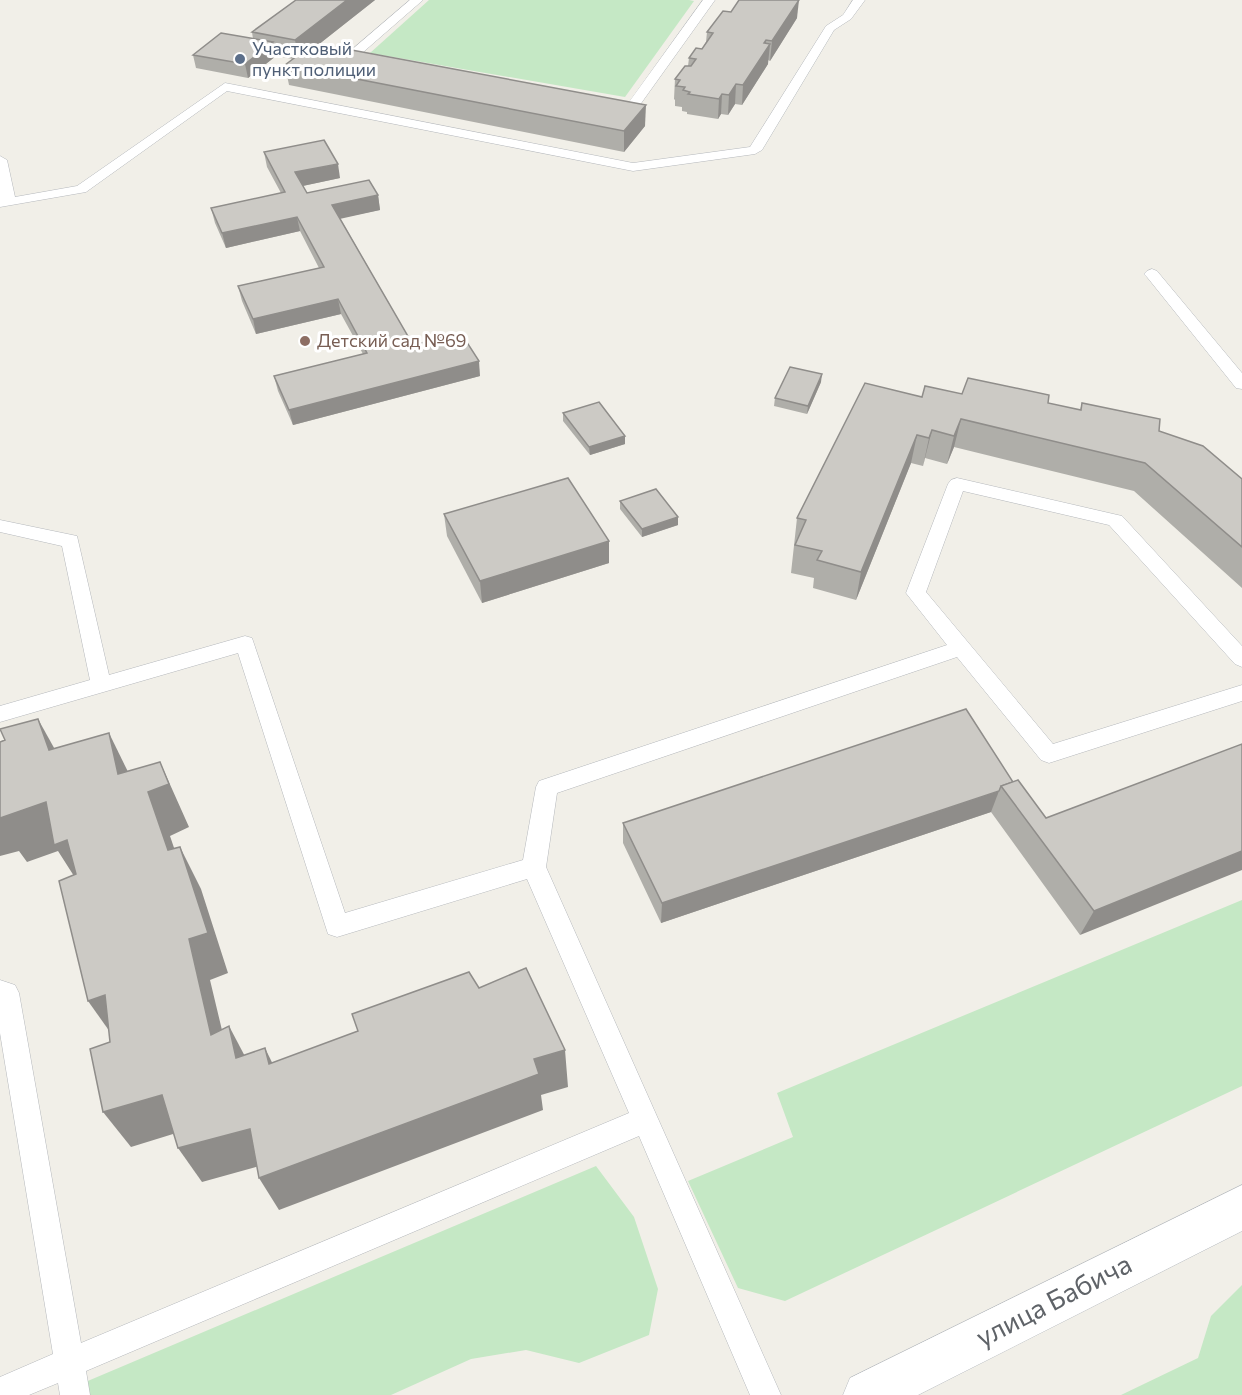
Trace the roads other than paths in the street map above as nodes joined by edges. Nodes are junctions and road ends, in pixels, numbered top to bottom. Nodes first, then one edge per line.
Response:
1 (417, 0) edge
2 (709, 0) edge
3 (859, 0) edge
4 (387, 63) edge
5 (597, 100) edge
6 (0, 160) edge
7 (4, 202) edge
8 (1152, 274) dead end
9 (1242, 384) edge
10 (0, 526) edge
11 (961, 648) junction
12 (1242, 659) edge
13 (101, 685) junction
14 (1242, 693) edge
15 (0, 714) edge
16 (534, 867) junction
17 (0, 992) edge
18 (645, 1120) junction
19 (1242, 1207) edge
20 (69, 1363) junction
21 (0, 1392) edge
22 (75, 1395) edge
23 (766, 1395) edge
24 (867, 1395) edge

1 - 4 lane
2 - 5 lane
3 - 7 lane
6 - 7 lane
8 - 9 lane
10 - 13 lane
11 - 12 lane
11 - 14 lane
11 - 16 lane
13 - 15 lane
13 - 16 lane
16 - 18 lane
17 - 20 lane
18 - 20 lane
18 - 23 lane
19 - 24 street, улица Бабича
20 - 21 lane
20 - 22 lane

